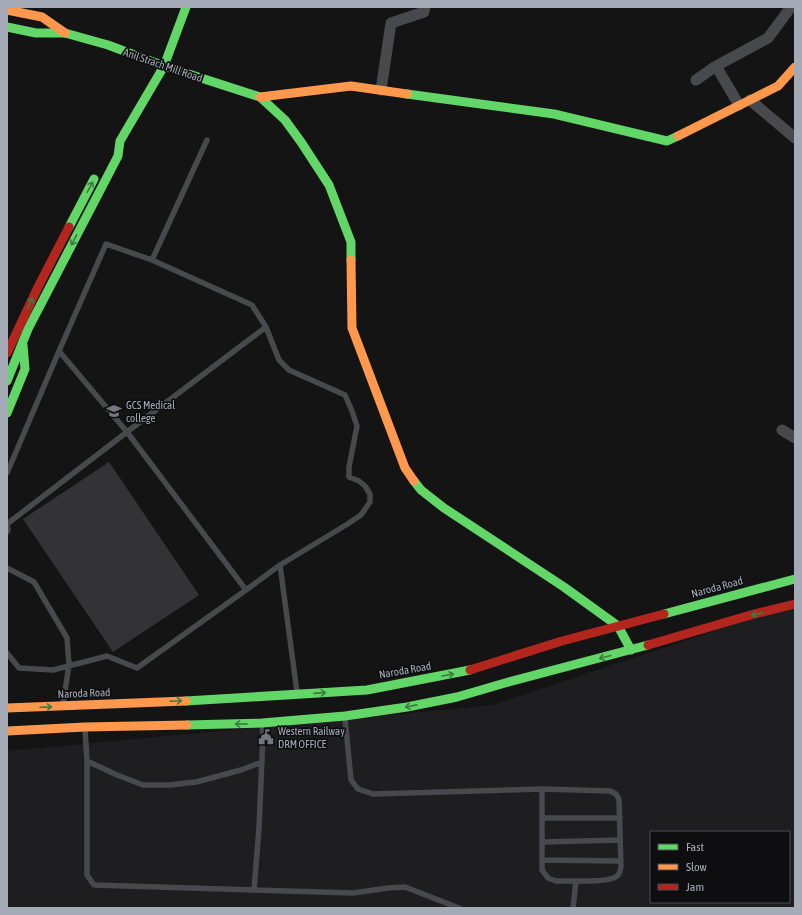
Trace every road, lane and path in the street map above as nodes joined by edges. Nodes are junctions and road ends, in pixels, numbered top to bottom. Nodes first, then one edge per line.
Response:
1 (186, 7) edge
2 (425, 7) edge
3 (791, 7) edge
4 (7, 10) edge
5 (32, 15) junction
6 (7, 27) edge
7 (28, 32) junction
8 (65, 33) junction
9 (164, 66) junction
10 (716, 66) junction
11 (795, 67) edge
12 (696, 80) dead end
13 (381, 90) junction
14 (260, 97) junction
15 (750, 100) junction
16 (739, 105) junction
17 (795, 138) edge
18 (207, 140) dead end
19 (120, 142) junction
20 (109, 151) dead end
21 (98, 171) dead end
22 (152, 260) junction
23 (266, 327) junction
24 (10, 340) edge
25 (23, 342) junction
26 (59, 351) junction
27 (7, 353) edge
28 (8, 379) edge
29 (7, 413) edge
30 (782, 430) dead end
31 (127, 432) junction
32 (795, 438) edge
33 (7, 473) edge
34 (7, 524) edge
35 (7, 532) edge
36 (280, 565) junction
37 (7, 568) edge
38 (795, 579) edge
39 (246, 590) junction
40 (795, 604) edge
41 (618, 626) junction
42 (630, 650) junction
43 (7, 653) edge
44 (69, 665) junction
45 (297, 695) junction
46 (62, 706) junction
47 (7, 708) edge
48 (345, 716) junction
49 (262, 723) junction
50 (85, 727) junction
51 (7, 731) edge
52 (87, 761) junction
53 (262, 762) junction
54 (542, 789) junction
55 (543, 818) junction
56 (620, 818) junction
57 (620, 840) junction
58 (543, 842) junction
59 (543, 860) junction
60 (620, 861) junction
61 (576, 881) junction
62 (254, 890) junction
63 (459, 908) edge
64 (573, 908) edge

1 - 9 main road
2 - 13 street
3 - 10 street
4 - 5 main road, Anil Strach Mill Road
5 - 7 main road
5 - 8 main road, Anil Strach Mill Road
6 - 7 main road, Anil Strach Mill Road
7 - 8 main road, Anil Strach Mill Road
8 - 9 main road, Anil Strach Mill Road
9 - 14 main road, Anil Strach Mill Road
9 - 19 main road
10 - 12 street
10 - 16 street
11 - 15 main road
13 - 14 main road
13 - 16 main road
14 - 41 main road
15 - 16 main road
15 - 17 street
18 - 22 lane
19 - 20 main road
19 -> 25 main road
24 -> 21 main road
22 - 23 lane
22 - 26 lane
23 - 31 lane
23 - 36 lane
24 - 27 main road
25 - 28 main road
25 - 29 main road
26 - 31 lane
26 - 33 lane
30 - 32 street
31 - 34 lane
31 - 39 lane
34 - 35 lane
36 - 39 lane
36 - 45 lane
37 - 44 lane
38 - 41 main road, Naroda Road
39 - 44 lane
40 -> 42 main road
41 - 42 main road
45 -> 41 main road, Naroda Road
42 -> 48 main road
43 - 44 lane
44 - 46 lane
46 -> 45 main road, Naroda Road
47 -> 46 main road, Naroda Road
48 - 49 main road
48 - 54 lane
49 -> 50 main road
49 - 53 lane
50 - 51 main road
50 - 52 lane
52 - 53 lane
52 - 62 lane
53 - 62 lane
54 - 55 lane
54 - 56 lane
55 - 56 lane
55 - 58 lane
56 - 57 lane
57 - 58 lane
57 - 60 lane
58 - 59 lane
59 - 60 lane
59 - 61 lane
60 - 61 lane
61 - 64 lane
62 - 63 lane

